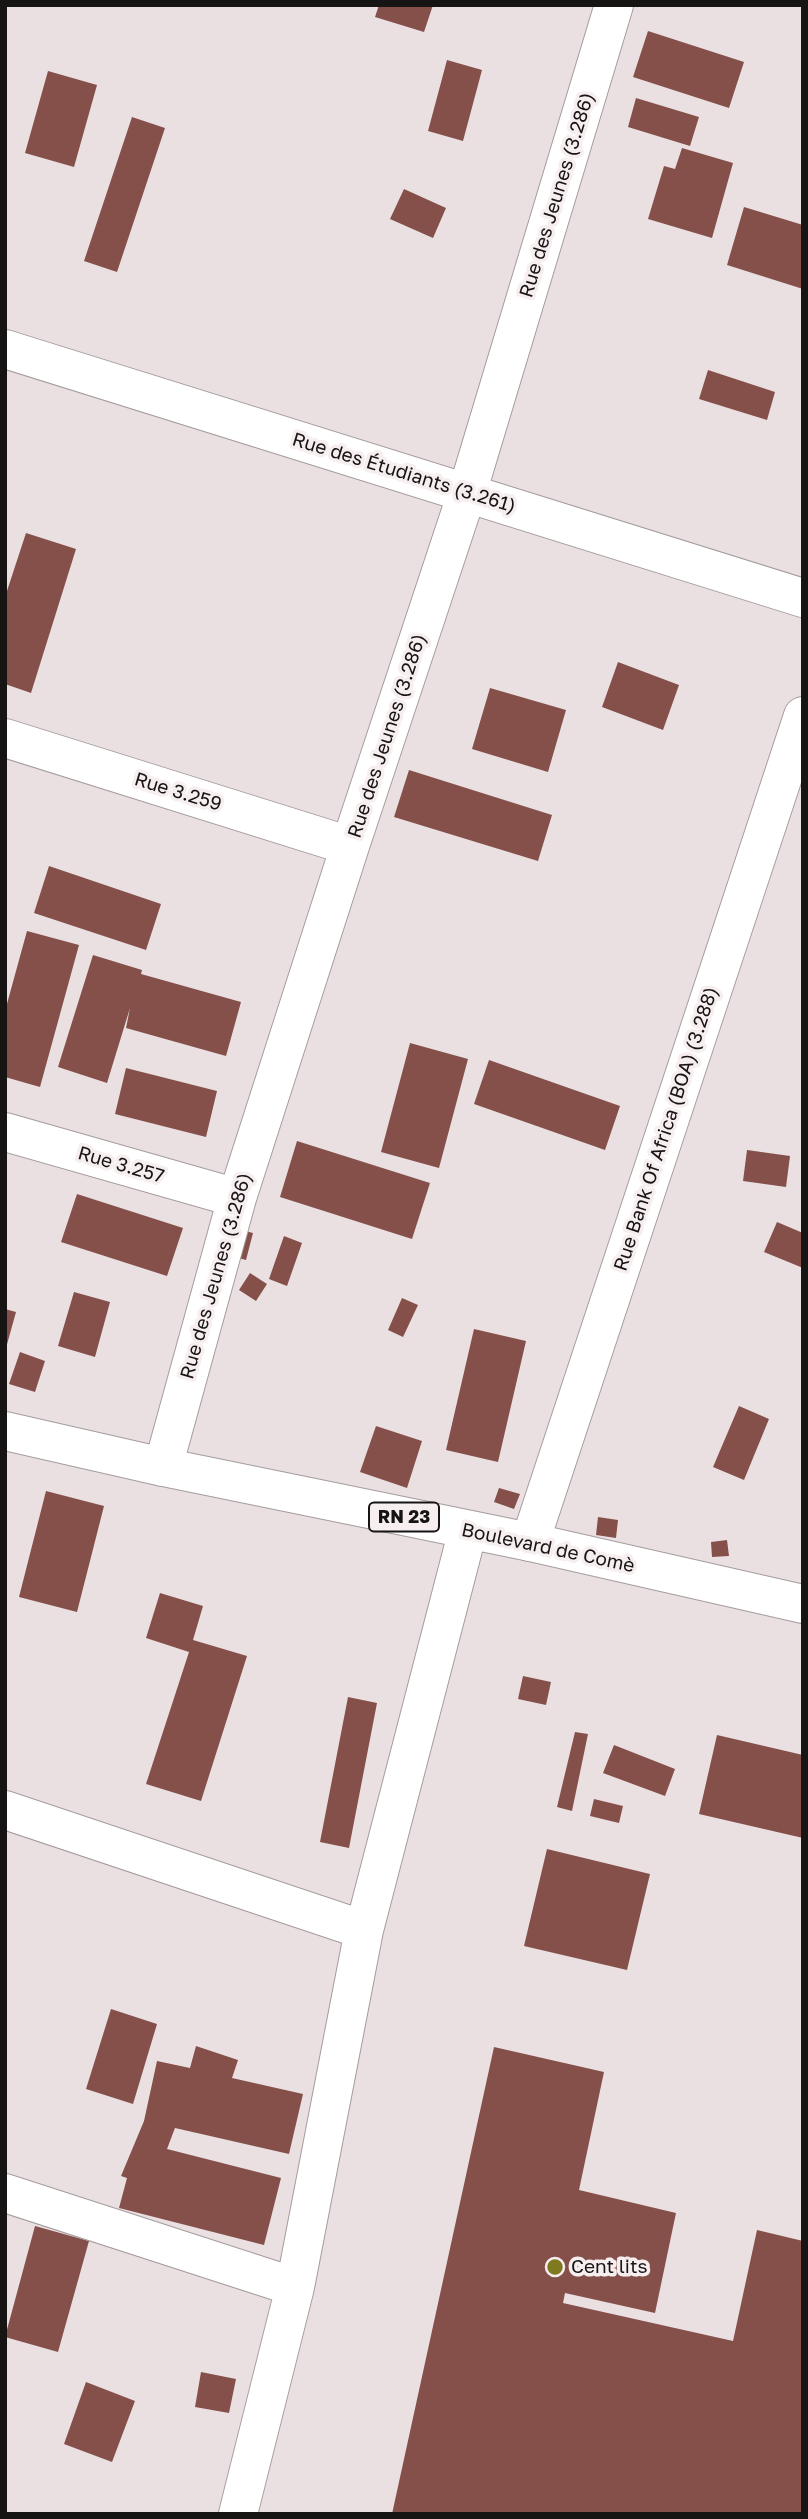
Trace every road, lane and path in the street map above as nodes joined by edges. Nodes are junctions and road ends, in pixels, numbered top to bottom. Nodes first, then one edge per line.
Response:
1 (614, 5) edge
2 (5, 349) edge
3 (467, 493) junction
4 (803, 598) edge
5 (803, 716) edge
6 (5, 738) edge
7 (350, 846) junction
8 (5, 1132) edge
9 (237, 1198) junction
10 (5, 1431) edge
11 (163, 1467) junction
12 (468, 1530) junction
13 (530, 1542) junction
14 (803, 1604) edge
15 (5, 1810) edge
16 (364, 1930) junction
17 (5, 2193) edge
18 (295, 2287) junction
19 (238, 2514) edge

1 - 3 street, Rue des Jeunes (3.286)
2 - 3 street, Rue des Étudiants (3.261)
3 - 4 street, Rue des Étudiants (3.261)
3 - 7 street, Rue des Jeunes (3.286)
5 - 13 street, Rue Bank Of Africa (BOA) (3.288)
6 - 7 street, Rue 3.259
7 - 9 street, Rue des Jeunes (3.286)
8 - 9 street, Rue 3.257
9 - 11 street, Rue des Jeunes (3.286)
10 - 11 street, Boulevard de Comè / RN 23
11 - 12 street, Boulevard de Comè / RN 23
12 - 13 street, Boulevard de Comè / RN 23
12 - 16 street
13 - 14 street, Boulevard de Comè / RN 23
15 - 16 street
16 - 18 street
17 - 18 street
18 - 19 street

